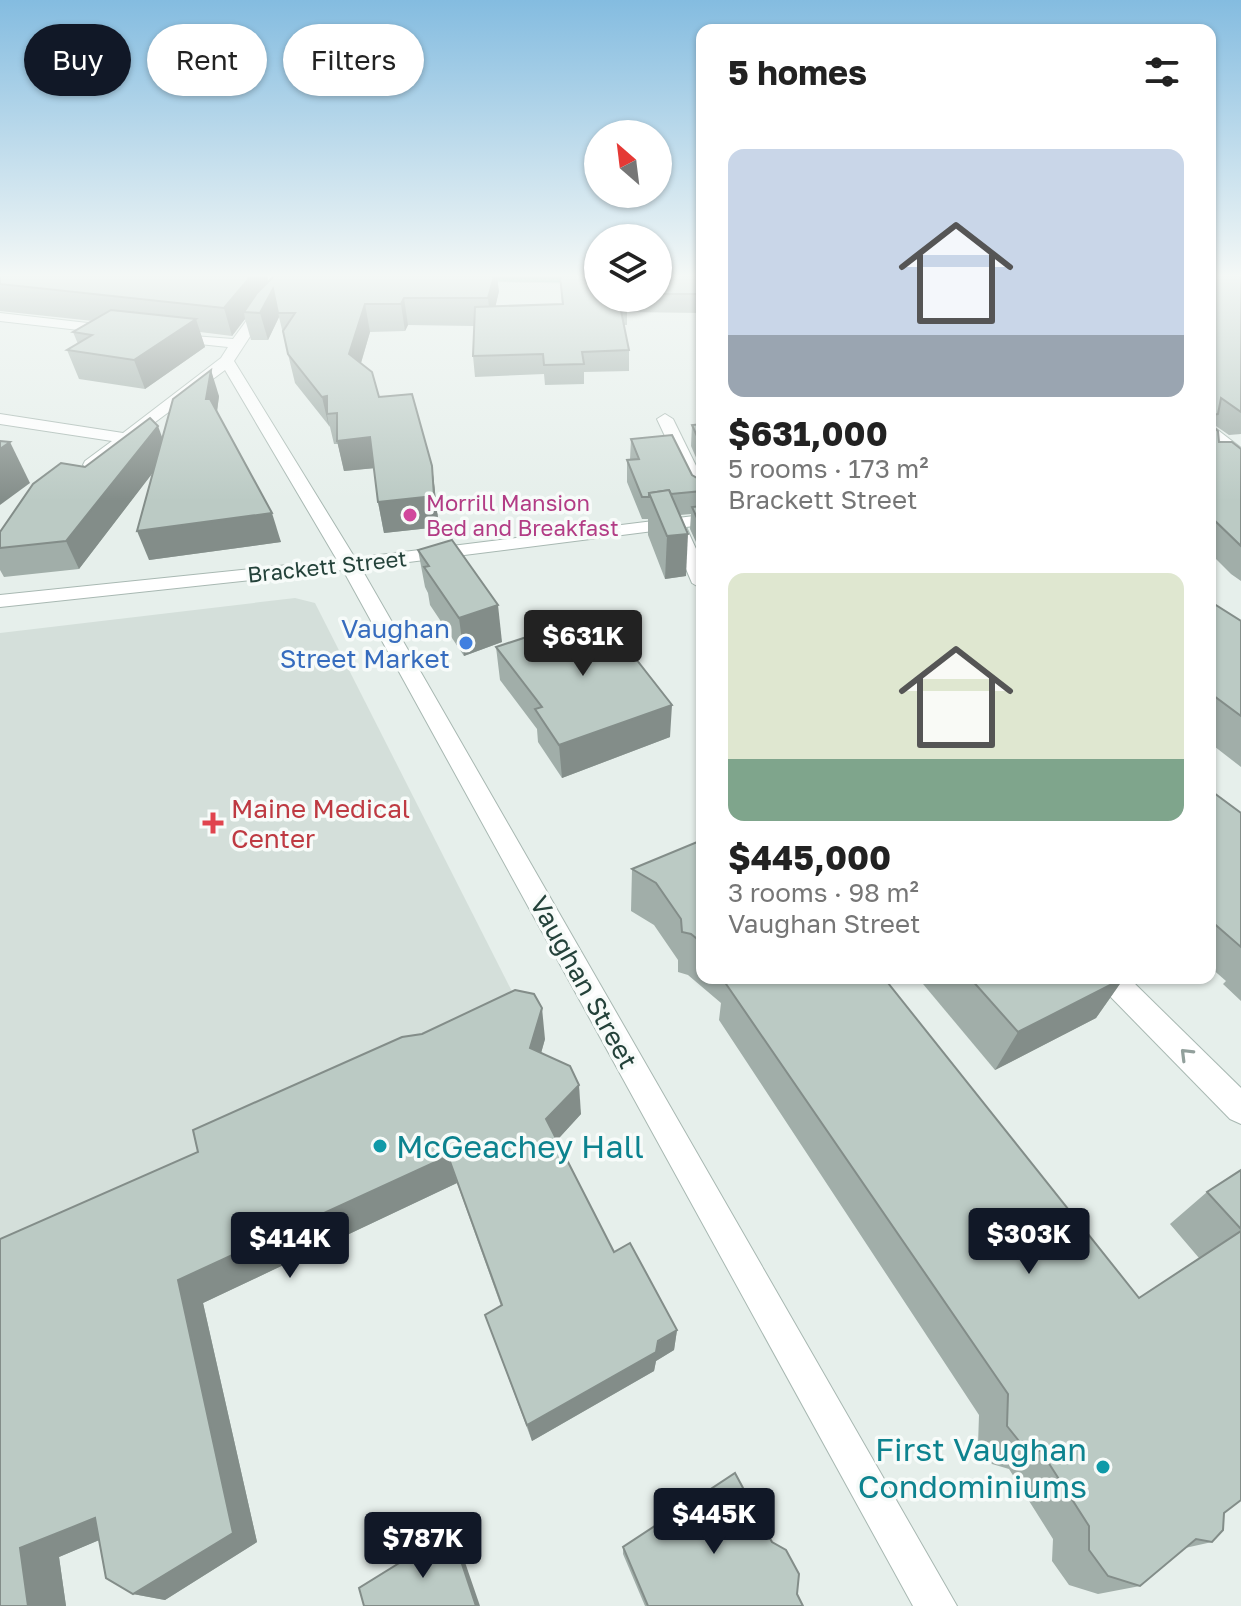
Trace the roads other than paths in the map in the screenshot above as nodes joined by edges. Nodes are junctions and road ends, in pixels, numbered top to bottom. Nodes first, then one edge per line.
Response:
1 (227, 351) edge
2 (232, 352) junction
3 (0, 419) edge
4 (665, 419) dead end
5 (1216, 434) edge
6 (123, 438) junction
7 (1241, 456) edge
8 (1216, 458) edge
9 (80, 473) edge
10 (696, 484) edge
11 (696, 521) edge
12 (675, 523) junction
13 (349, 564) junction
14 (696, 570) edge
15 (0, 601) edge
16 (1116, 984) edge
17 (1241, 1109) edge
18 (936, 1606) edge

1 - 2 street
2 - 6 street
2 - 13 street, Vaughan Street
3 - 6 street
4 - 10 street
5 - 7 street
6 - 9 street
7 - 8 street
11 - 12 street, Brackett Street
12 - 13 street, Brackett Street
12 - 14 street
13 - 15 street, Brackett Street
13 - 18 street, Vaughan Street
17 -> 16 street

